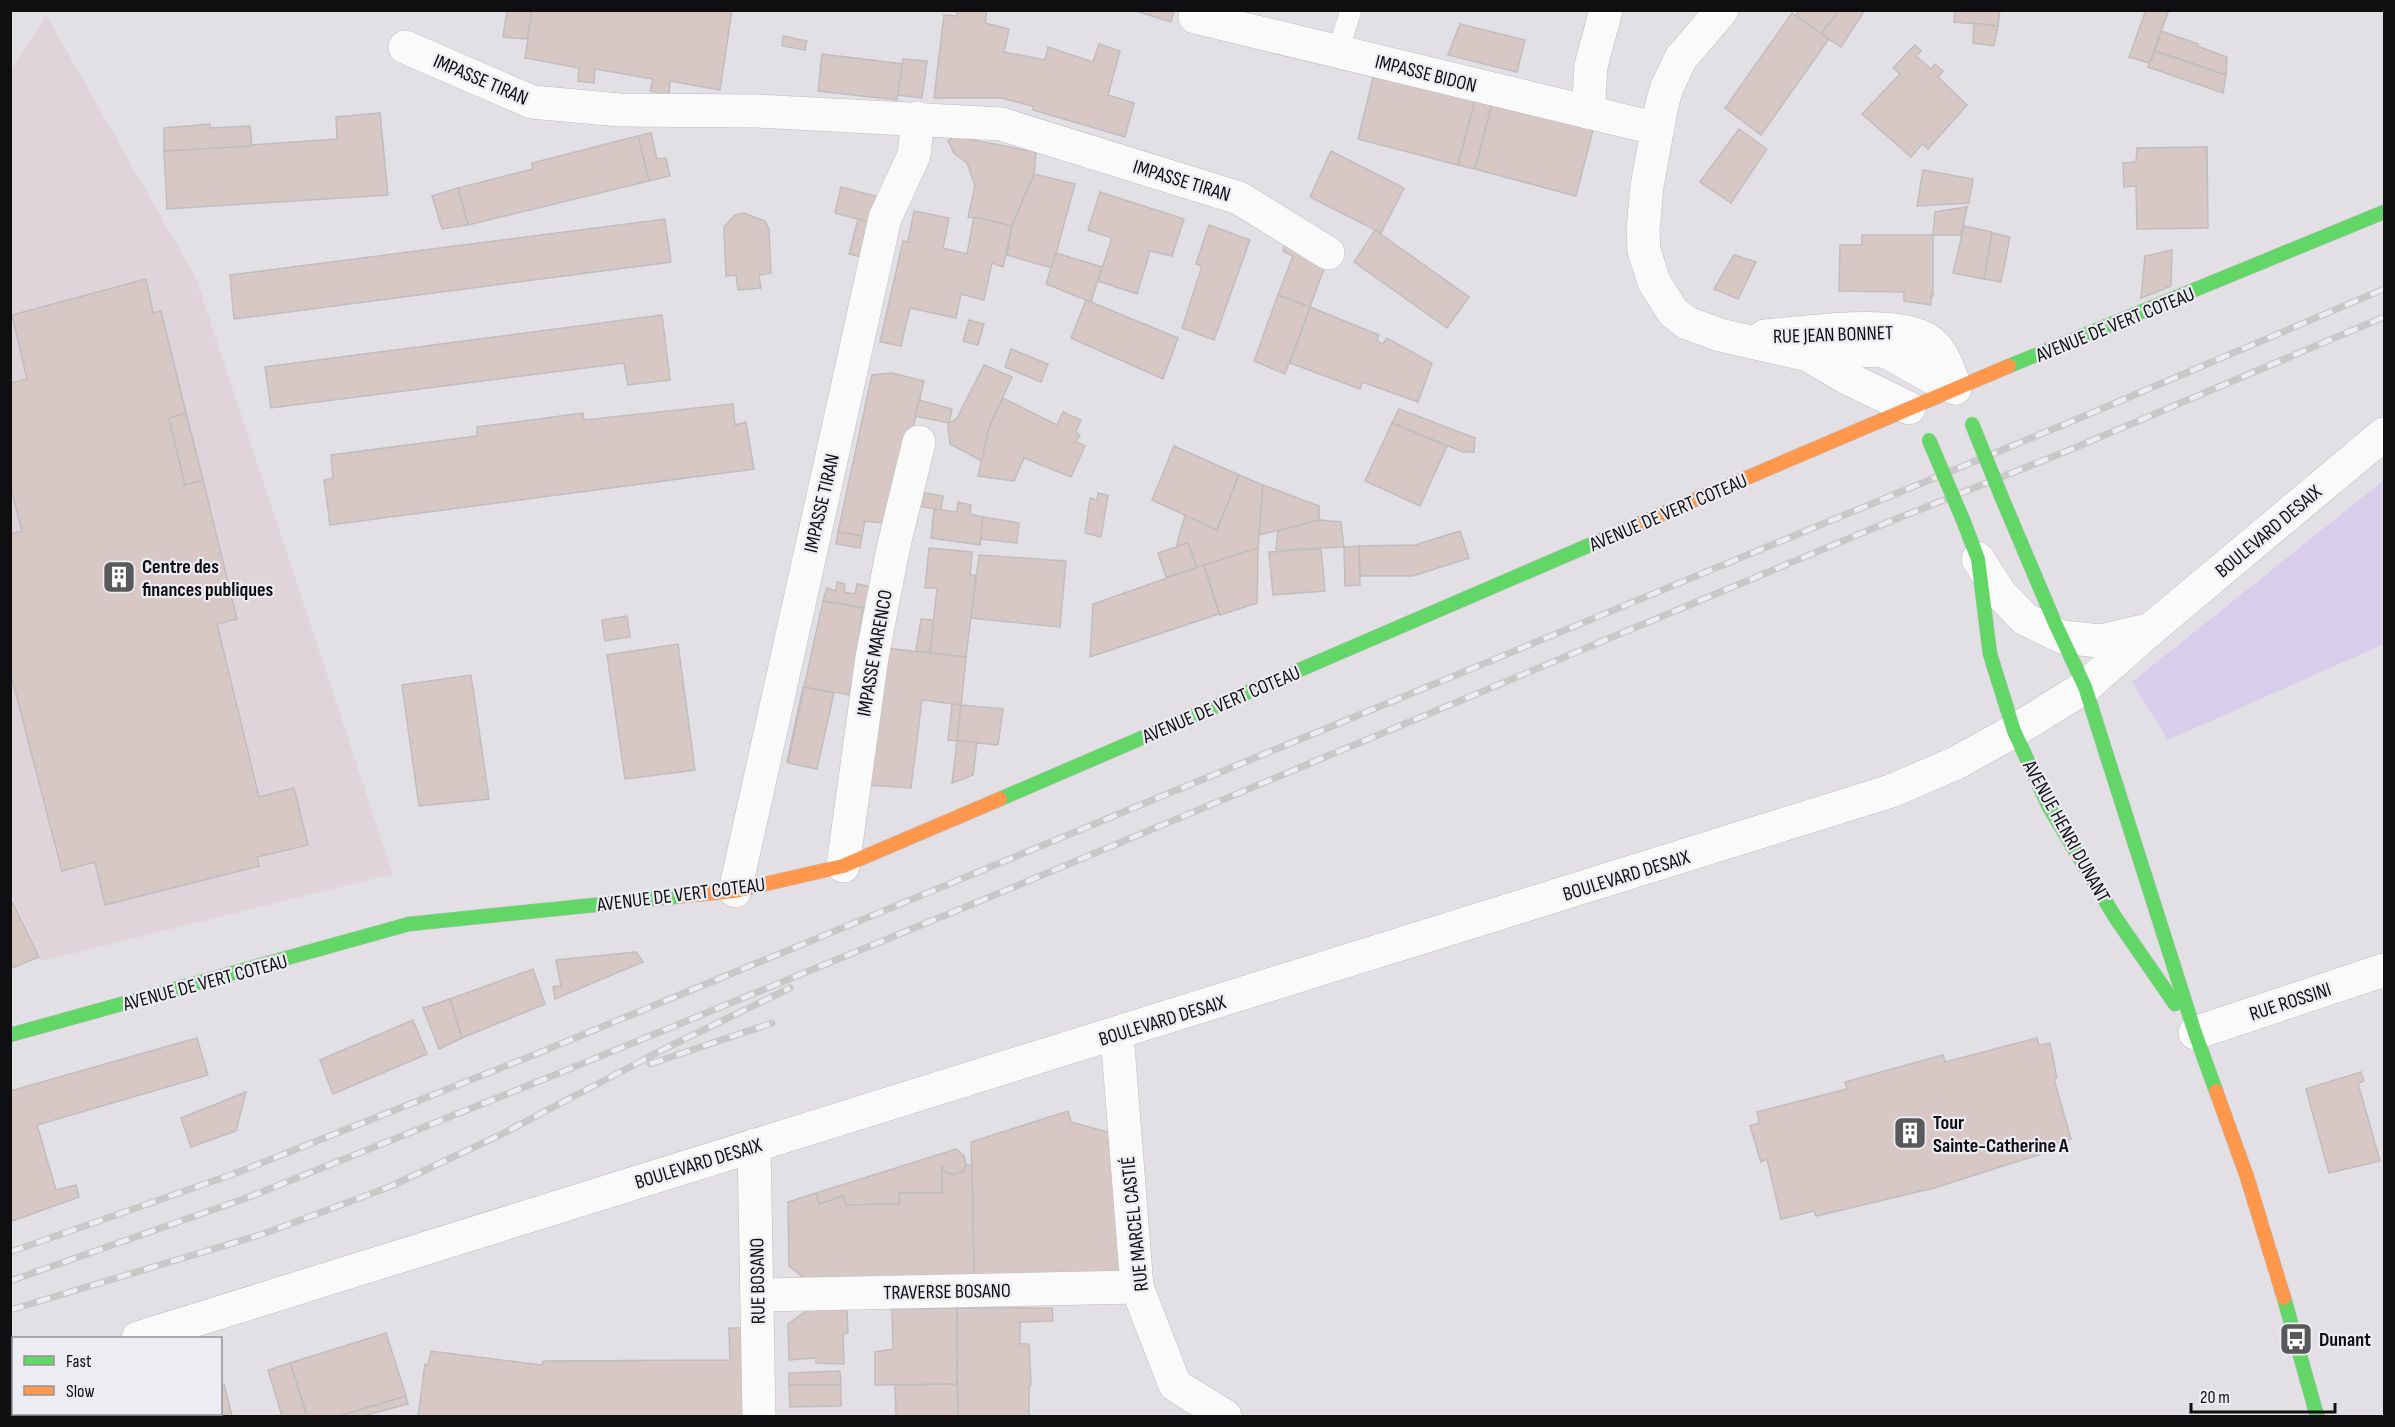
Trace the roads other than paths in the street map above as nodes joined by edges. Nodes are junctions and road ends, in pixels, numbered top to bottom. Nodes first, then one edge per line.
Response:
1 (1351, 10) edge
2 (1606, 10) edge
3 (1722, 10) edge
4 (1195, 16) dead end
5 (405, 47) dead end
6 (1338, 51) junction
7 (1588, 112) junction
8 (918, 118) junction
9 (1658, 129) junction
10 (2385, 212) edge
11 (1328, 253) dead end
12 (1740, 338) junction
13 (1808, 355) junction
14 (1965, 408) junction
15 (1920, 426) junction
16 (2385, 434) edge
17 (919, 442) dead end
18 (1978, 558) junction
19 (2151, 629) junction
20 (2061, 637) junction
21 (2085, 687) junction
22 (2014, 731) junction
23 (843, 866) junction
24 (735, 891) junction
25 (2385, 970) edge
26 (2195, 1033) junction
27 (1116, 1034) junction
28 (10, 1035) edge
29 (754, 1145) junction
30 (1137, 1287) junction
31 (757, 1295) junction
32 (141, 1337) edge
33 (759, 1416) edge
34 (1225, 1416) edge
35 (2317, 1416) edge

1 - 6 lane
2 - 7 street
3 - 9 street, RUE JEAN BONNET
4 - 6 street, IMPASSE BIDON
5 - 8 street, IMPASSE TIRAN
6 - 7 street, IMPASSE BIDON
7 - 9 street, IMPASSE BIDON
8 - 11 street, IMPASSE TIRAN
8 - 24 street, IMPASSE TIRAN
9 - 12 street, RUE JEAN BONNET
10 - 14 street, AVENUE DE VERT COTEAU
12 - 13 street, RUE JEAN BONNET
12 - 14 street, RUE JEAN BONNET
13 - 14 street, RUE JEAN BONNET
13 - 15 street, RUE JEAN BONNET
14 - 15 street, AVENUE DE VERT COTEAU
14 - 20 street, AVENUE HENRI DUNANT, bridge
15 - 18 street, AVENUE HENRI DUNANT, bridge
15 - 23 street, AVENUE DE VERT COTEAU
16 - 19 street, BOULEVARD DESAIX
17 - 23 street, IMPASSE MARENCO
18 - 20 street, BOULEVARD DESAIX
18 - 22 street, AVENUE HENRI DUNANT
19 - 20 street, BOULEVARD DESAIX
19 - 21 street, BOULEVARD DESAIX
20 - 21 street, AVENUE HENRI DUNANT
21 - 22 street, BOULEVARD DESAIX
21 - 26 street, AVENUE HENRI DUNANT
22 - 26 street, AVENUE HENRI DUNANT
22 - 27 street, BOULEVARD DESAIX
23 - 24 street, AVENUE DE VERT COTEAU
24 - 28 street, AVENUE DE VERT COTEAU
25 - 26 street, RUE ROSSINI
26 - 35 street, AVENUE HENRI DUNANT
27 - 29 street, BOULEVARD DESAIX
27 - 30 street, RUE MARCEL CASTIÉ
29 - 31 street, RUE BOSANO
29 - 32 street, BOULEVARD DESAIX
30 - 31 street, TRAVERSE BOSANO
30 - 34 street, RUE MARCEL CASTIÉ
31 - 33 street, RUE BOSANO

